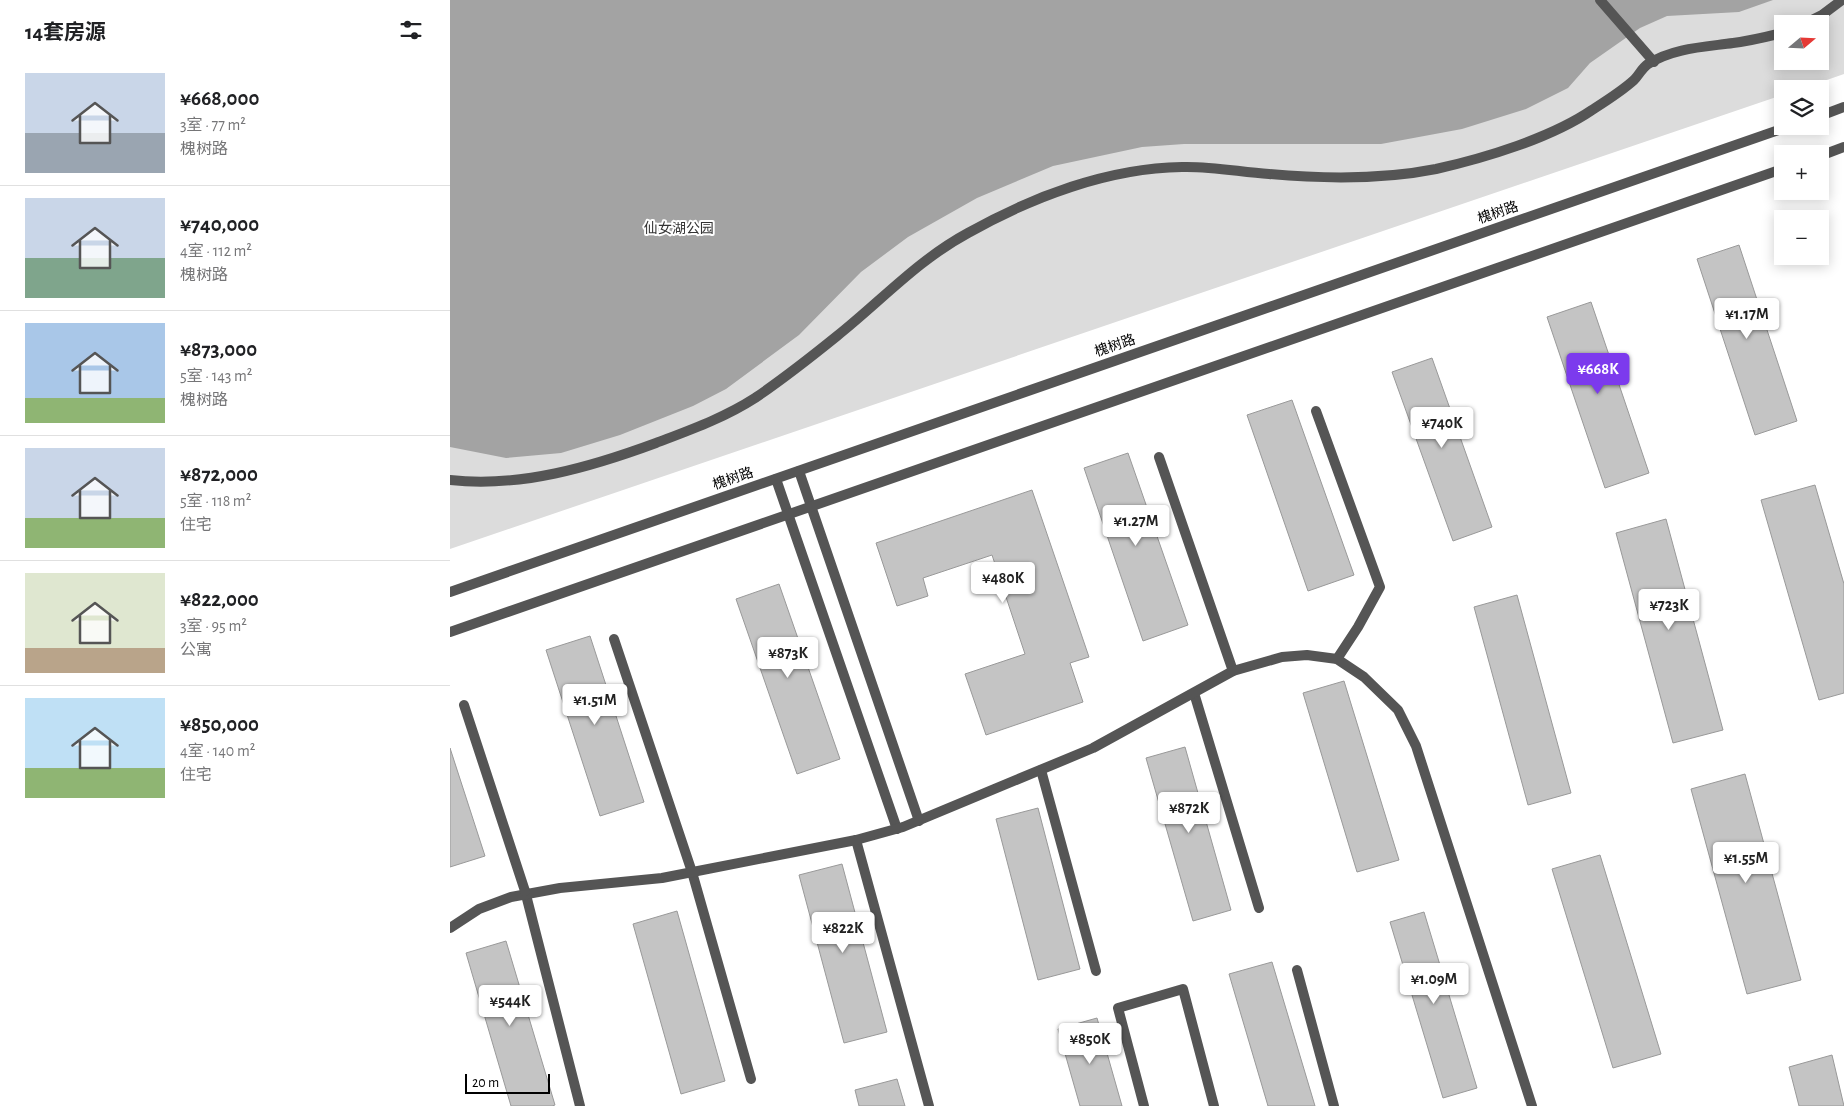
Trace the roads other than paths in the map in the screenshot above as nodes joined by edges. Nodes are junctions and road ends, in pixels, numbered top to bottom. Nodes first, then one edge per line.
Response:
1 (1600, 0) edge
2 (1842, 0) edge
3 (1820, 15) edge
4 (1774, 35) edge
5 (1654, 62) junction
6 (1844, 107) edge
7 (1829, 113) edge
8 (1774, 132) edge
9 (1844, 147) edge
10 (1829, 153) edge
11 (1774, 172) edge
12 (1316, 411) dead end
13 (1159, 457) dead end
14 (799, 471) junction
15 (776, 479) junction
16 (450, 480) edge
17 (812, 506) junction
18 (788, 514) junction
19 (450, 592) edge
20 (450, 632) edge
21 (614, 639) dead end
22 (1337, 659) junction
23 (1234, 671) junction
24 (1194, 692) junction
25 (464, 705) dead end
26 (1041, 770) junction
27 (919, 821) junction
28 (896, 829) junction
29 (856, 840) junction
30 (692, 872) junction
31 (525, 892) junction
32 (1259, 908) dead end
33 (450, 928) edge
34 (1296, 970) dead end
35 (1096, 971) dead end
36 (751, 1079) dead end
37 (580, 1106) edge
38 (929, 1106) edge
39 (1144, 1106) edge
40 (1214, 1106) edge
41 (1334, 1106) edge
42 (1532, 1106) edge

1 - 5 street
2 - 3 street
4 - 5 street
5 - 16 street
6 - 7 street
8 - 14 street, 槐树路
9 - 10 street
11 - 17 street
12 - 22 street
13 - 23 street
14 - 15 street, 槐树路
14 - 17 street
15 - 18 street
15 - 19 street, 槐树路
17 - 18 street
17 - 27 street
18 - 20 street
18 - 28 street
21 - 30 street
22 - 23 street
22 - 42 street
23 - 24 street
24 - 26 street
24 - 32 street
25 - 31 street
26 - 27 street
26 - 35 street
27 - 28 street
28 - 29 street
29 - 30 street
29 - 38 street
30 - 31 street
30 - 36 street
31 - 33 street
31 - 37 street
34 - 41 street
39 - 40 street

